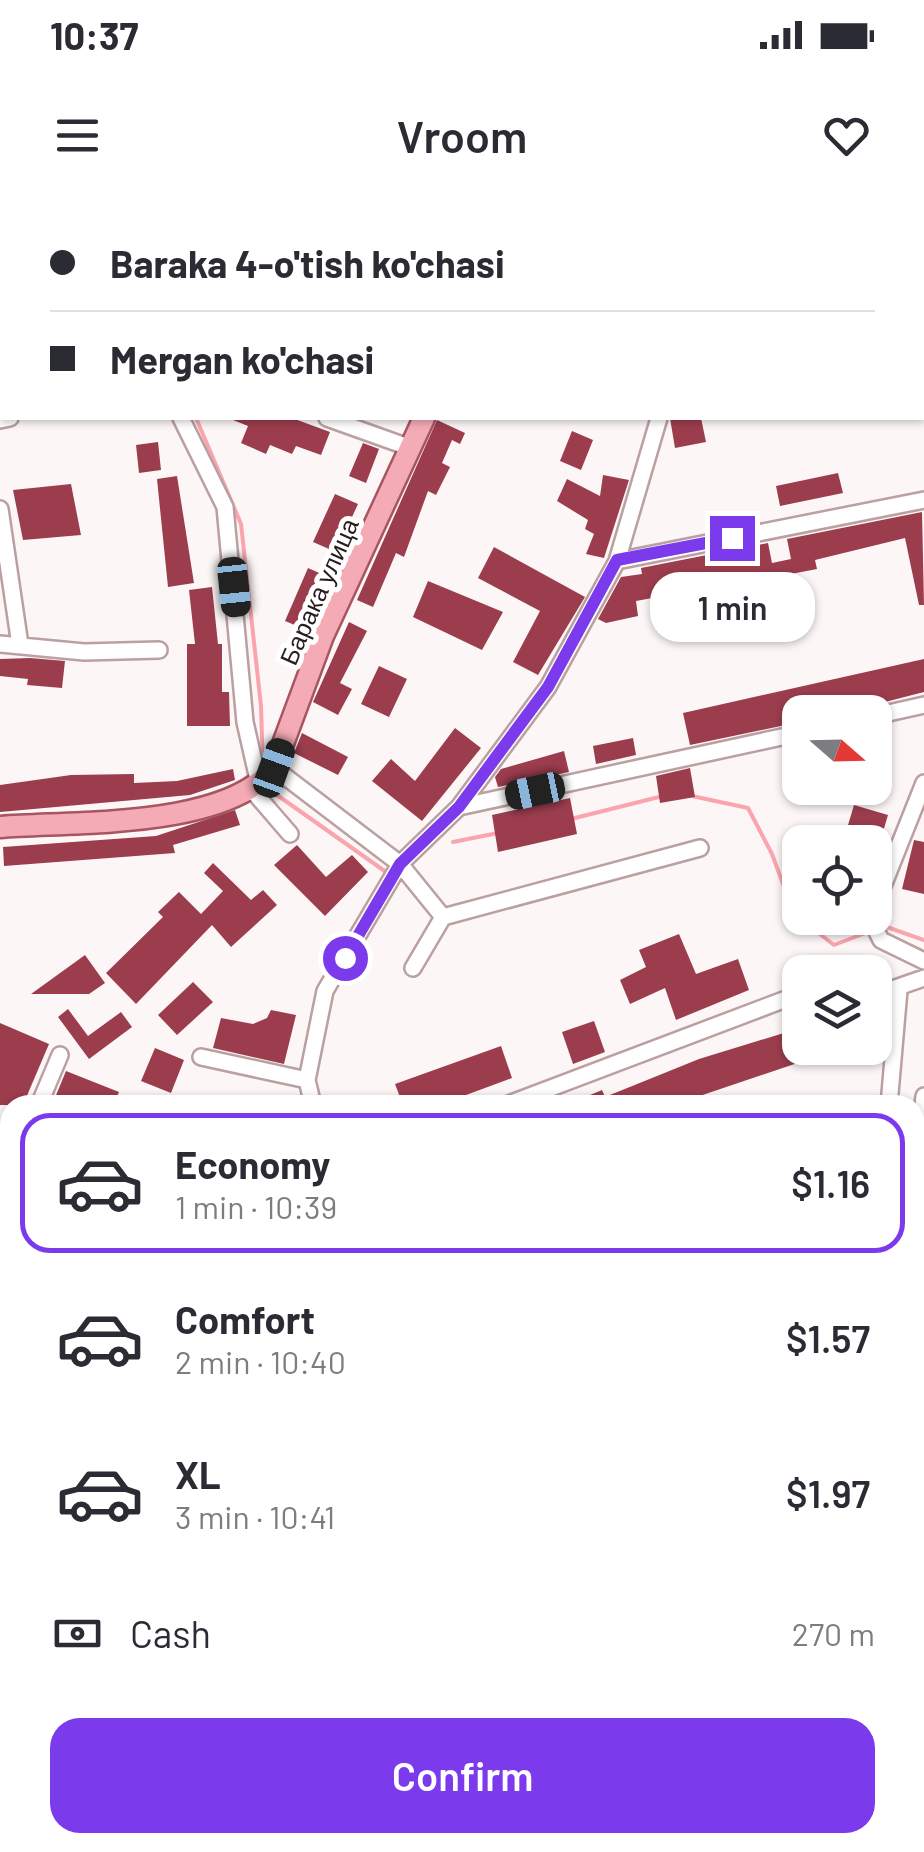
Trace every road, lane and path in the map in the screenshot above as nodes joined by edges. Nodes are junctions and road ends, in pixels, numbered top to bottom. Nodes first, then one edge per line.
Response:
1 (182, 420) edge
2 (333, 420) edge
3 (423, 420) edge
4 (658, 420) edge
5 (411, 448) junction
6 (924, 500) edge
7 (0, 509) edge
8 (617, 560) junction
9 (0, 644) edge
10 (20, 645) junction
11 (160, 650) dead end
12 (924, 705) edge
13 (892, 712) edge
14 (782, 736) edge
15 (264, 778) junction
16 (924, 782) edge
17 (459, 807) junction
18 (0, 827) edge
19 (290, 834) dead end
20 (700, 848) dead end
21 (892, 863) edge
22 (400, 864) junction
23 (443, 917) junction
24 (878, 935) edge
25 (924, 962) edge
26 (413, 968) dead end
27 (924, 978) edge
28 (899, 990) junction
29 (892, 991) edge
30 (782, 1001) edge
31 (60, 1054) dead end
32 (202, 1056) dead end
33 (307, 1080) junction
34 (44, 1095) edge
35 (311, 1095) edge
36 (532, 1095) edge
37 (890, 1095) edge

1 - 15 street
2 - 5 street
3 - 5 main road, Барака улица
4 - 8 street
5 - 15 main road, Барака улица
6 - 8 street
7 - 10 street
8 - 17 street
9 - 10 street
10 - 11 street
12 - 13 street
14 - 17 street
15 - 18 main road
15 - 19 street
15 - 22 street
16 - 21 street
17 - 22 street
20 - 23 street
22 - 23 street
22 - 33 street
23 - 26 street
24 - 25 street
27 - 28 street
28 - 29 street
28 - 37 street
30 - 36 street
31 - 34 street
32 - 33 street
33 - 35 street

